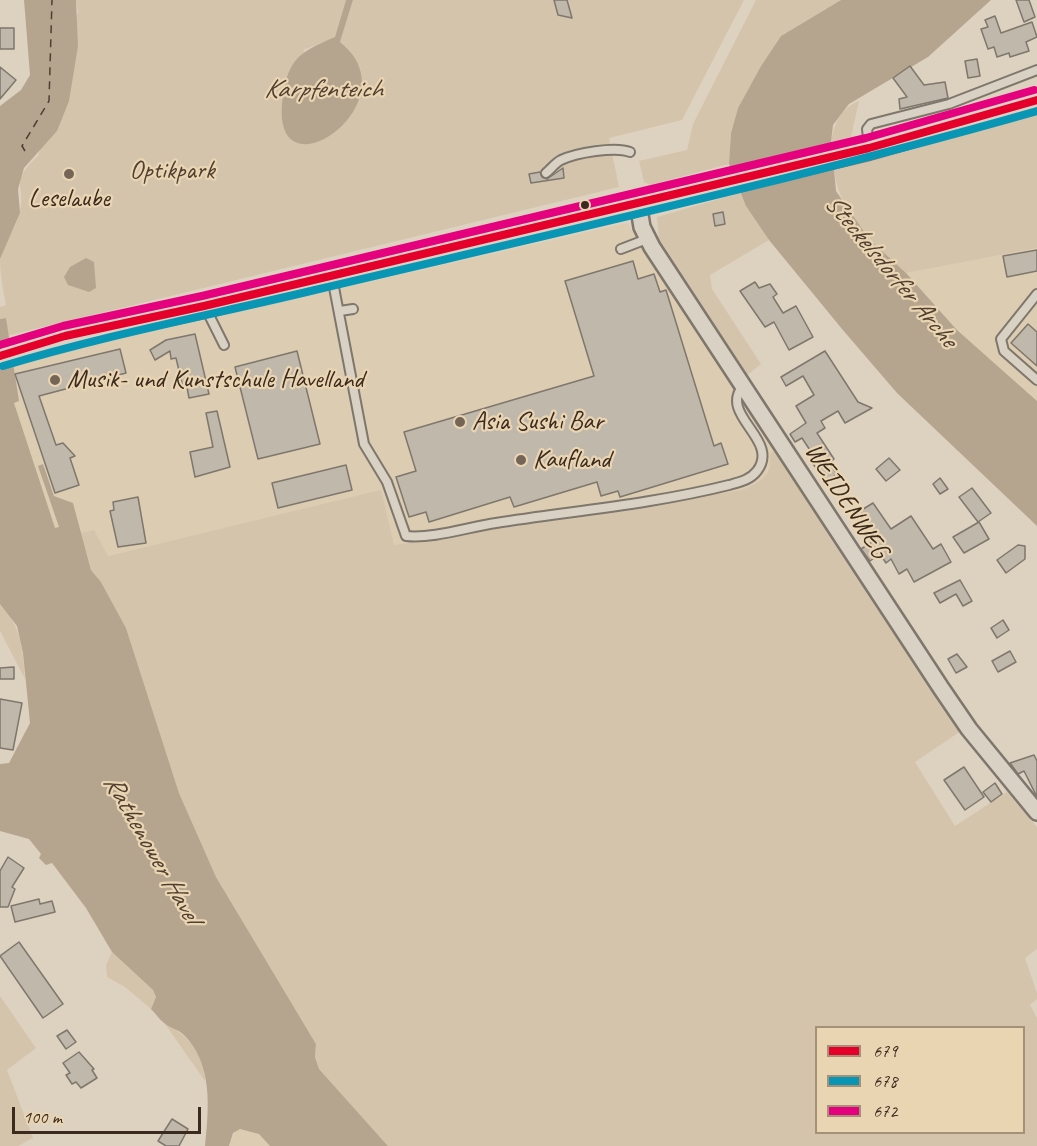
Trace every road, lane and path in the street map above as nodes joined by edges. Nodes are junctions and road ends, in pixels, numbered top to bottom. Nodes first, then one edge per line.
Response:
1 (1037, 70) edge
2 (1037, 100) edge
3 (860, 150) junction
4 (630, 152) dead end
5 (546, 173) dead end
6 (638, 203) junction
7 (647, 239) junction
8 (621, 249) dead end
9 (332, 276) junction
10 (1037, 294) edge
11 (204, 306) junction
12 (353, 309) dead end
13 (340, 311) junction
14 (224, 345) dead end
15 (0, 356) edge
16 (1037, 380) edge
17 (743, 386) junction
18 (1037, 813) edge

1 - 3 lane
2 - 3 main road
3 - 6 main road
4 - 5 lane
6 - 7 street, WEIDENWEG
6 - 9 main road
7 - 8 lane
7 - 17 street, WEIDENWEG
9 - 11 main road
9 - 13 lane
10 - 16 lane
11 - 14 lane
11 - 15 main road
12 - 13 lane
13 - 17 lane
17 - 18 street, WEIDENWEG

